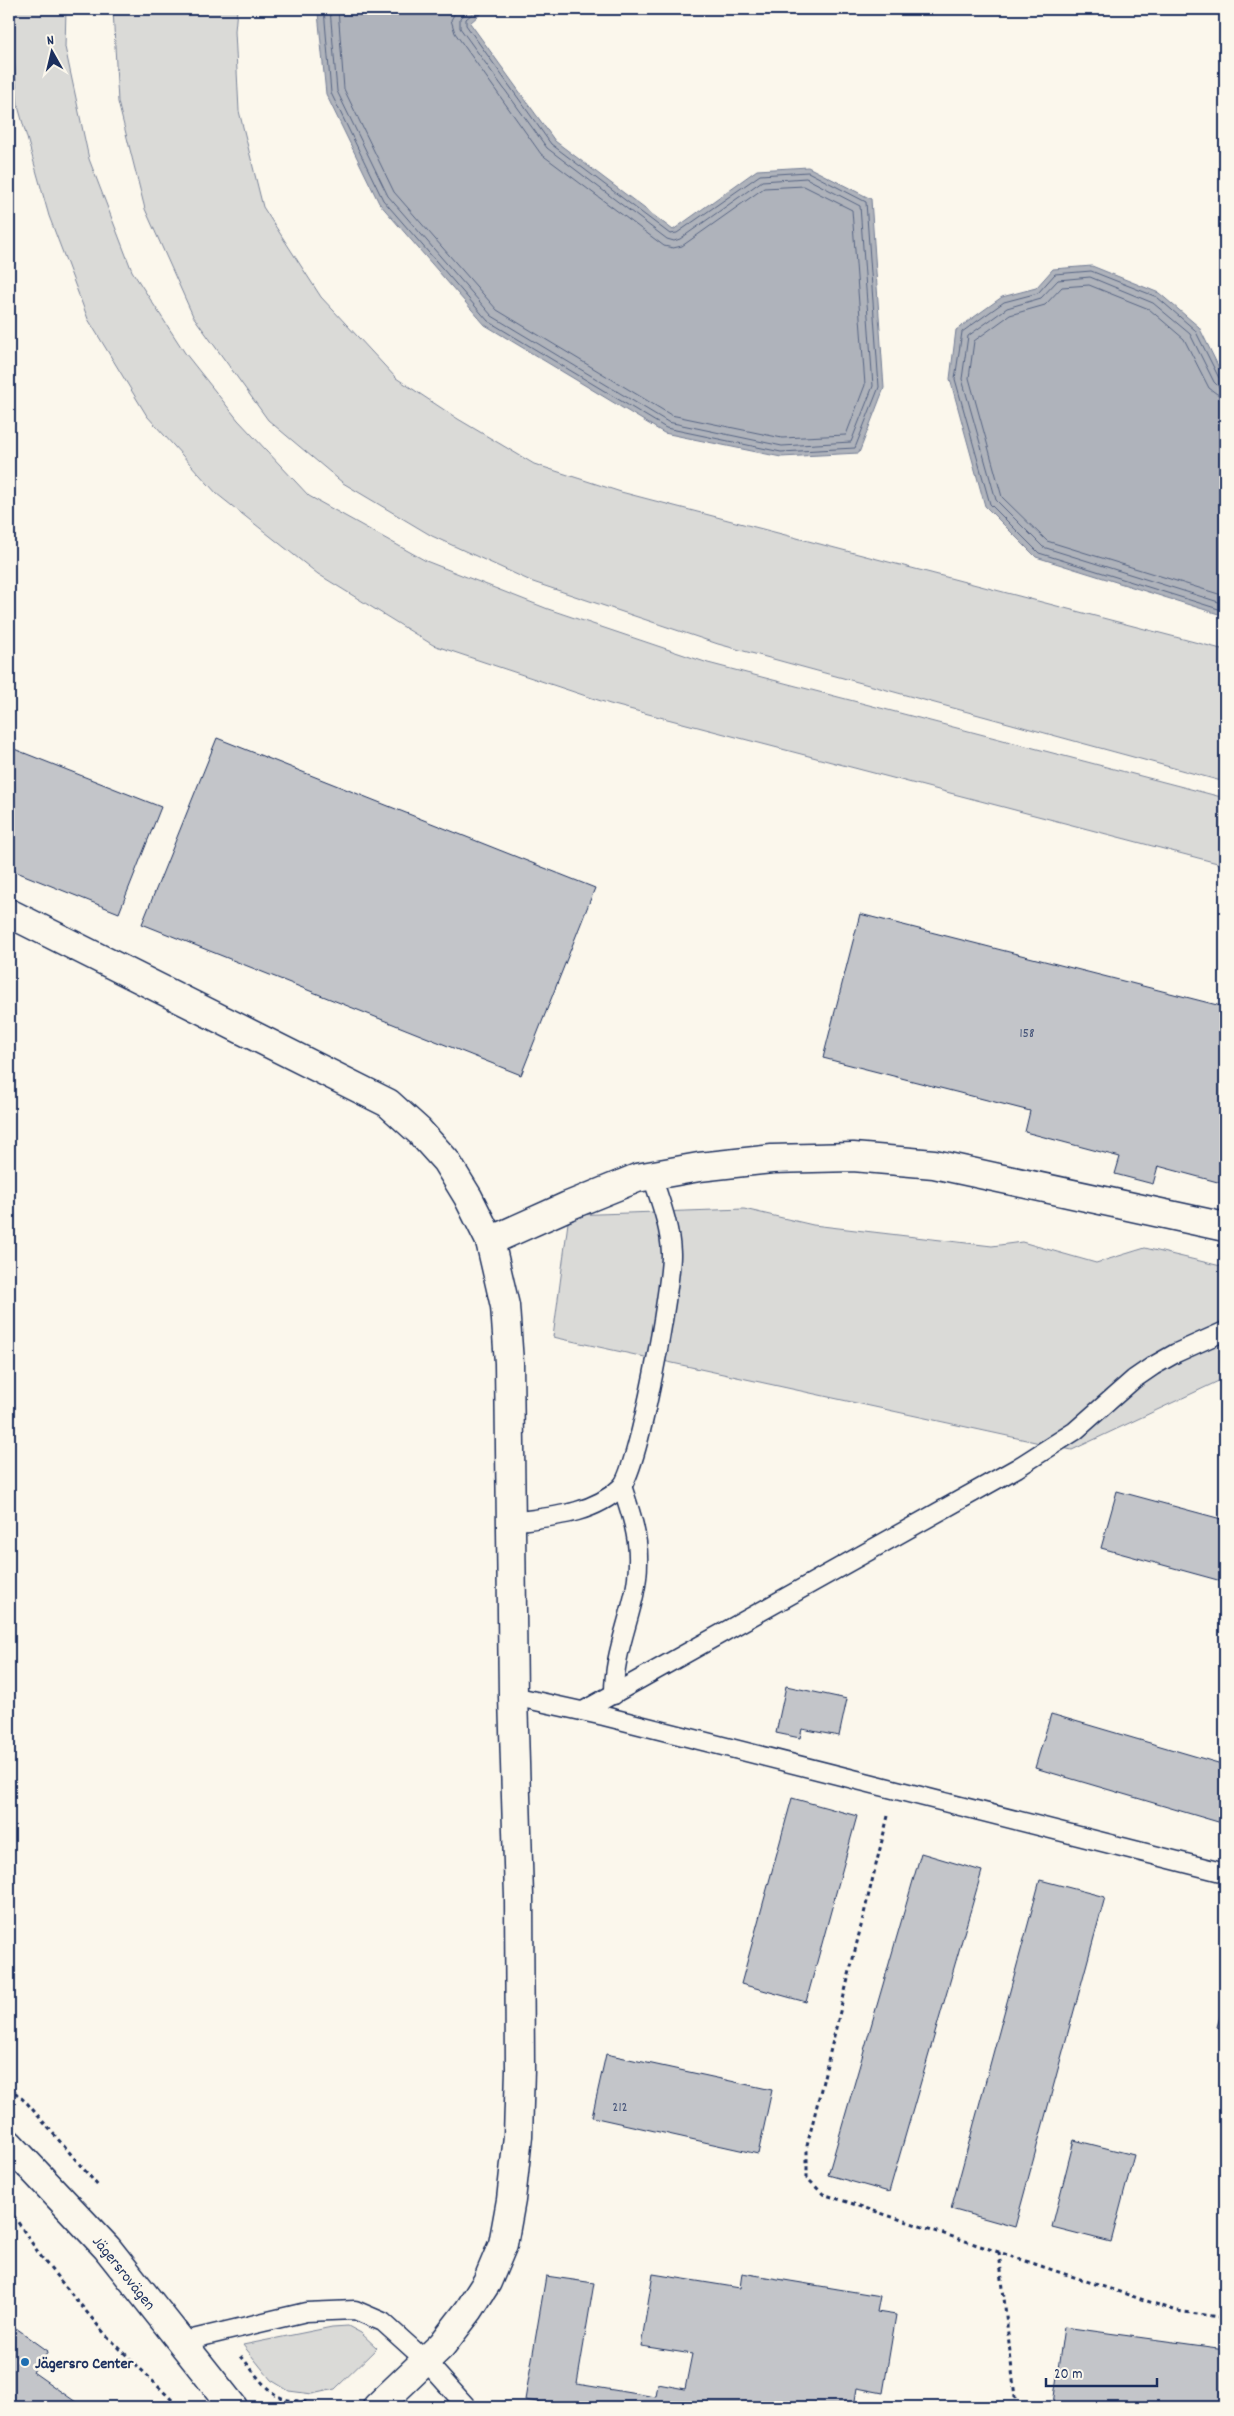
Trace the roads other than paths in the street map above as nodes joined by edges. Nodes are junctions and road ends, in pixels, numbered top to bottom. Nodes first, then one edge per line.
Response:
1 (9, 913) edge
2 (652, 1176) junction
3 (1225, 1227) edge
4 (490, 1241) junction
5 (1225, 1331) edge
6 (622, 1486) junction
7 (511, 1522) junction
8 (614, 1695) junction
9 (513, 1696) junction
10 (583, 1711) junction
11 (1225, 1873) edge
12 (9, 2144) edge
13 (180, 2342) junction
14 (425, 2360) junction
15 (233, 2407) edge
16 (377, 2407) edge
17 (466, 2407) edge

1 - 4 street
2 - 3 street
2 - 4 street
2 - 6 lane
4 - 7 street
5 - 8 lane
6 - 7 lane
6 - 8 lane
7 - 9 street
8 - 10 lane
9 - 10 lane
9 - 14 street
10 - 11 lane
12 - 13 street, Jägersrovägen
13 - 14 lane
13 - 15 street, Jägersrovägen
14 - 16 street
14 - 17 lane

